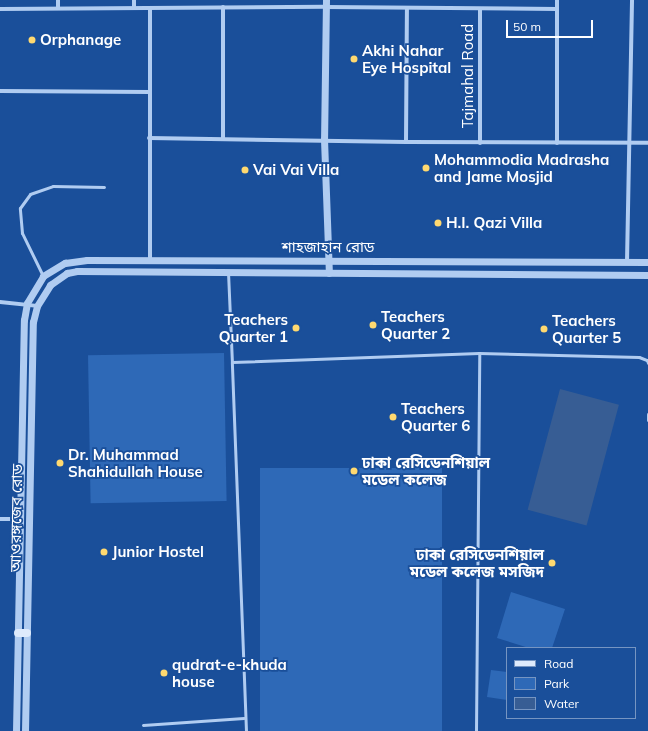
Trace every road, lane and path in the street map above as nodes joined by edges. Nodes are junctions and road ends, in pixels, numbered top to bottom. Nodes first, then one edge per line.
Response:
1 (58, 0) edge
2 (134, 0) edge
3 (557, 0) edge
4 (632, 0) edge
5 (326, 3) edge
6 (223, 7) junction
7 (58, 8) junction
8 (134, 8) junction
9 (150, 8) junction
10 (0, 9) edge
11 (407, 9) junction
12 (480, 9) junction
13 (557, 10) junction
14 (0, 91) edge
15 (150, 92) junction
16 (149, 138) junction
17 (224, 138) junction
18 (324, 139) junction
19 (406, 142) junction
20 (480, 143) junction
21 (557, 143) junction
22 (631, 143) junction
23 (648, 143) edge
24 (104, 187) dead end
25 (150, 260) junction
26 (329, 260) junction
27 (627, 262) junction
28 (648, 262) edge
29 (228, 272) junction
30 (329, 273) junction
31 (648, 275) edge
32 (43, 276) junction
33 (0, 302) edge
34 (27, 303) junction
35 (37, 306) junction
36 (479, 353) junction
37 (232, 362) junction
38 (648, 363) edge
39 (648, 416) edge
40 (648, 420) edge
41 (21, 519) junction
42 (0, 520) edge
43 (18, 633) junction
44 (27, 633) junction
45 (244, 718) junction
46 (143, 725) dead end
47 (16, 731) edge
48 (25, 731) edge
49 (246, 731) edge
50 (476, 731) edge

1 - 7 street
2 - 8 street
3 - 13 street
4 - 22 street
5 - 6 street, Tajmahal Road
5 - 11 street, Tajmahal Road
5 - 18 street
6 - 9 street, Tajmahal Road
6 - 17 street
7 - 8 street, Tajmahal Road
7 - 10 street, Tajmahal Road
8 - 9 street, Tajmahal Road
9 - 15 street
11 - 12 street, Tajmahal Road
11 - 19 street
12 - 13 street, Tajmahal Road
12 - 20 street, Tajmahal Road
13 - 21 street
14 - 15 street
15 - 16 street
16 - 17 street, Tajmahal Road
16 - 25 street
17 - 18 street, Tajmahal Road
18 - 19 street, Tajmahal Road
18 - 26 street
19 - 20 street, Tajmahal Road
20 - 21 street, Tajmahal Road
21 - 22 street, Tajmahal Road
22 - 23 street, Tajmahal Road
22 - 27 street
24 - 32 lane
25 - 26 street, শাহজাহান রোড
25 - 32 street, শাহজাহান রোড
26 - 27 street, শাহজাহান রোড
26 - 30 street
27 - 28 street, শাহজাহান রোড
29 - 30 street, শাহজাহান রোড
29 - 35 street, শাহজাহান রোড
29 - 37 lane
30 - 31 street, শাহজাহান রোড
32 - 34 street, শাহজাহান রোড
33 - 34 street
34 - 35 street
34 - 41 street, আওরঙ্গজেব রোড
35 - 44 street, আওরঙ্গজেব রোড
36 - 37 lane
36 - 38 lane
36 - 50 lane
37 - 45 lane
39 - 40 lane
41 - 42 street
41 - 43 street, আওরঙ্গজেব রোড
43 - 44 main road
43 - 47 street, আওরঙ্গজেব রোড
44 - 48 street, আওরঙ্গজেব রোড
45 - 46 lane
45 - 49 lane

